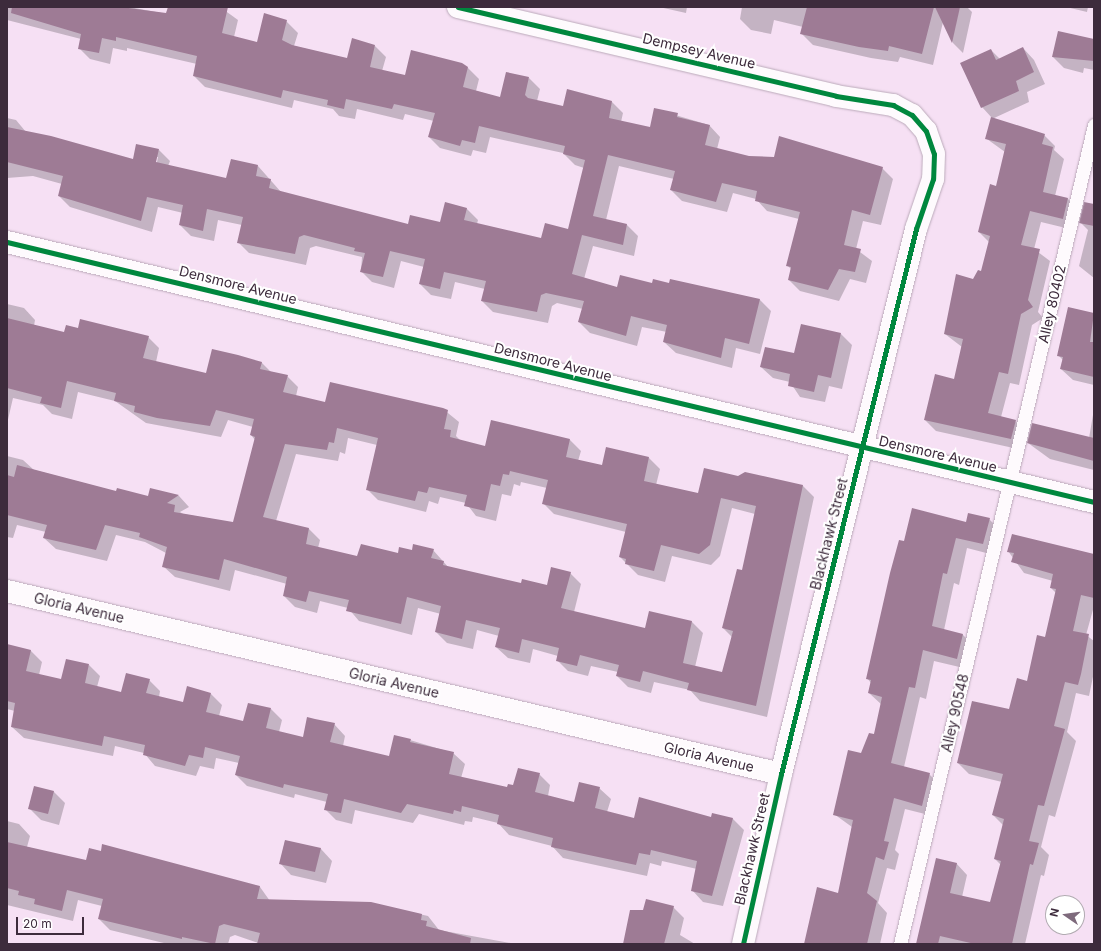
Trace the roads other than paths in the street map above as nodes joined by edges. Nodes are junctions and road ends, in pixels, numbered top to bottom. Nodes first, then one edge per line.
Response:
1 (458, 7) edge
2 (1094, 125) edge
3 (926, 131) joint
4 (7, 242) edge
5 (863, 449) junction
6 (1010, 482) junction
7 (1094, 502) edge
8 (7, 591) edge
9 (781, 774) junction
10 (743, 944) edge
11 (900, 944) edge

1 - 3 street, Dempsey Avenue
2 - 6 lane, Alley 80402
3 - 5 street, Blackhawk Street
4 - 5 street, Densmore Avenue
5 - 6 street, Densmore Avenue
5 - 9 street, Blackhawk Street
6 - 7 street, Densmore Avenue
6 - 11 lane, Alley 90548
8 - 9 street, Gloria Avenue
9 - 10 street, Blackhawk Street

